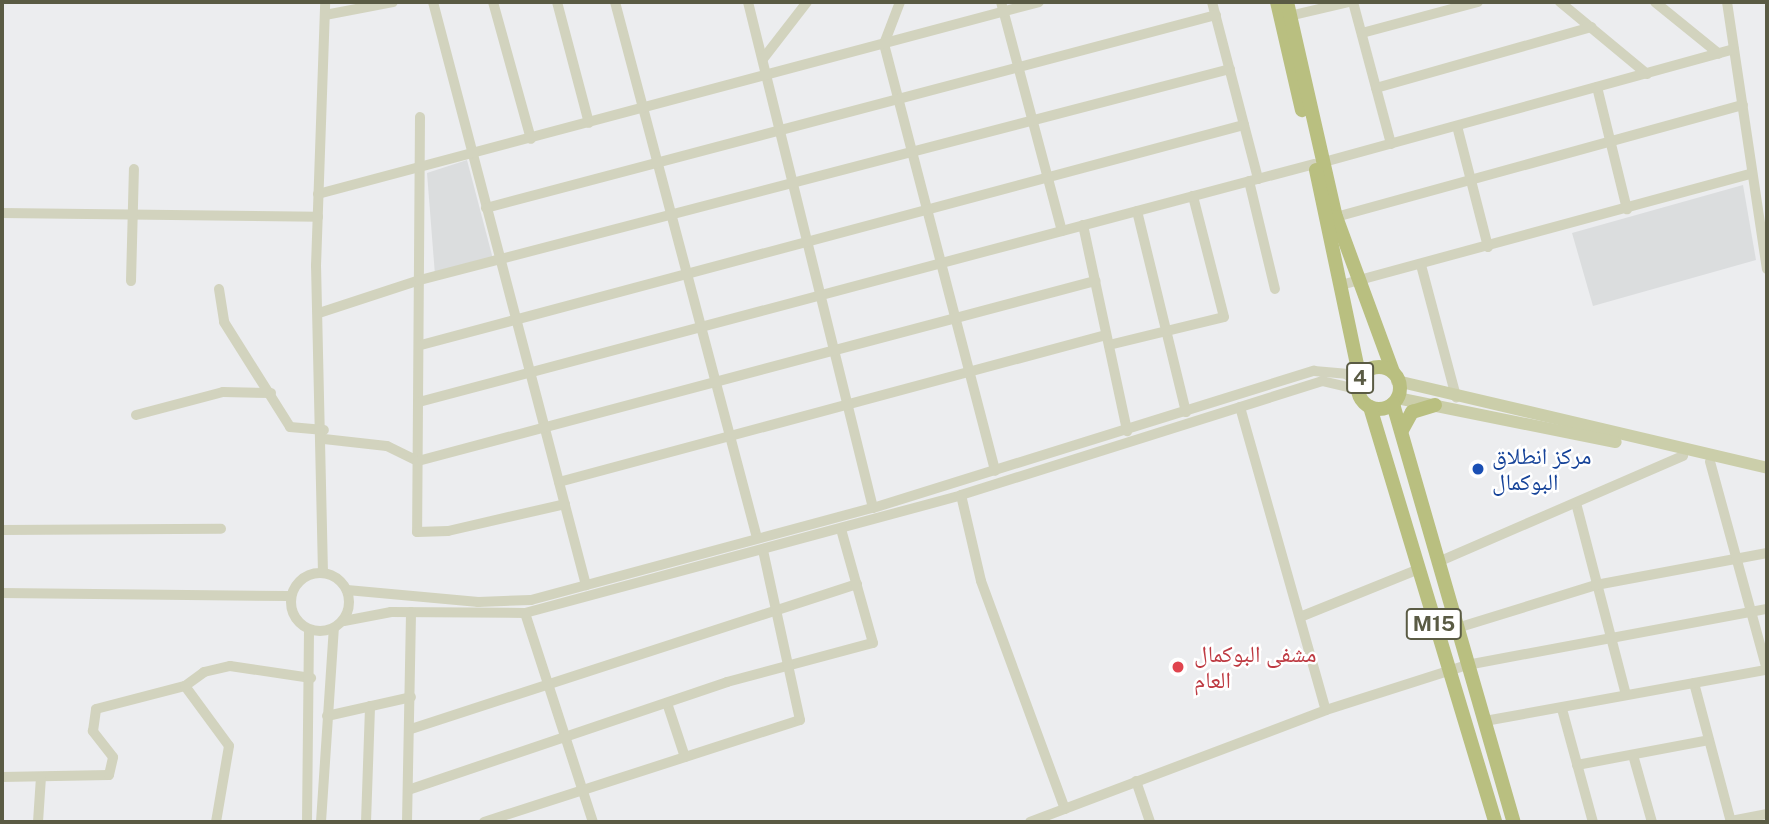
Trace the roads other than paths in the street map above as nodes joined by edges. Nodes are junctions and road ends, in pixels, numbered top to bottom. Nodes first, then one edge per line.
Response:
1 (325, 2) edge
2 (393, 2) edge
3 (433, 2) edge
4 (493, 2) edge
5 (557, 2) edge
6 (615, 2) edge
7 (748, 2) edge
8 (807, 2) edge
9 (900, 2) edge
10 (1039, 2) edge
11 (1212, 2) edge
12 (1277, 2) edge
13 (1351, 2) edge
14 (1478, 2) edge
15 (1560, 2) edge
16 (1655, 2) edge
17 (1727, 2) edge
18 (1003, 6) edge
19 (1286, 12) edge
20 (324, 15) junction
21 (1216, 15) junction
22 (1592, 27) junction
23 (1362, 33) junction
24 (884, 44) junction
25 (1734, 49) junction
26 (1719, 54) junction
27 (763, 59) junction
28 (1018, 68) junction
29 (1230, 69) junction
30 (1647, 74) junction
31 (766, 75) junction
32 (1597, 87) junction
33 (1376, 88) junction
34 (898, 98) junction
35 (1743, 105) junction
36 (640, 109) junction
37 (420, 117) dead end
38 (1034, 122) junction
39 (589, 123) junction
40 (1244, 125) junction
41 (1457, 126) junction
42 (776, 130) junction
43 (531, 139) junction
44 (1610, 141) junction
45 (1391, 144) junction
46 (471, 154) junction
47 (913, 154) junction
48 (654, 163) junction
49 (1319, 163) junction
50 (134, 169) dead end
51 (424, 169) junction
52 (1752, 173) junction
53 (1049, 177) junction
54 (1253, 180) junction
55 (1471, 180) junction
56 (792, 187) junction
57 (318, 194) junction
58 (1193, 196) junction
59 (486, 208) junction
60 (1627, 209) junction
61 (928, 210) junction
62 (1137, 211) junction
63 (2, 213) edge
64 (133, 214) junction
65 (318, 216) junction
66 (1336, 217) junction
67 (669, 219) junction
68 (1083, 225) junction
69 (1062, 231) junction
70 (808, 242) junction
71 (1488, 247) junction
72 (500, 263) junction
73 (941, 263) junction
74 (1421, 265) junction
75 (1767, 269) edge
76 (684, 275) junction
77 (420, 280) junction
78 (131, 281) dead end
79 (1095, 281) junction
80 (1358, 283) junction
81 (1340, 285) junction
82 (219, 289) dead end
83 (1275, 289) dead end
84 (820, 295) junction
85 (319, 313) junction
86 (955, 318) junction
87 (516, 320) junction
88 (698, 328) junction
89 (1165, 331) junction
90 (1107, 340) junction
91 (421, 345) junction
92 (834, 350) junction
93 (529, 372) junction
94 (969, 372) junction
95 (1395, 377) junction
96 (713, 382) junction
97 (1359, 383) junction
98 (271, 393) junction
99 (1395, 401) junction
100 (419, 402) junction
101 (1464, 403) junction
102 (847, 404) junction
103 (1435, 405) junction
104 (1240, 407) junction
105 (1370, 407) junction
106 (1186, 412) junction
107 (136, 415) dead end
108 (1377, 425) joint
109 (544, 427) junction
110 (1402, 430) junction
111 (1127, 431) junction
112 (324, 435) junction
113 (727, 436) junction
114 (1683, 456) junction
115 (1705, 458) junction
116 (418, 461) junction
117 (1767, 468) edge
118 (995, 471) junction
119 (1767, 473) edge
120 (559, 482) junction
121 (961, 495) junction
122 (1576, 503) junction
123 (565, 504) junction
124 (873, 508) junction
125 (221, 529) dead end
126 (841, 529) junction
127 (2, 530) edge
128 (757, 538) junction
129 (763, 550) junction
130 (1767, 553) edge
131 (1736, 559) junction
132 (1438, 562) junction
133 (1419, 569) junction
134 (323, 573) junction
135 (856, 584) junction
136 (586, 585) junction
137 (1596, 585) junction
138 (347, 590) junction
139 (2, 593) edge
140 (288, 596) junction
141 (1767, 609) edge
142 (776, 610) junction
143 (411, 612) junction
144 (1750, 612) junction
145 (525, 613) junction
146 (1300, 617) junction
147 (344, 621) junction
148 (334, 628) junction
149 (1457, 628) junction
150 (309, 630) junction
151 (1611, 638) junction
152 (788, 665) junction
153 (1467, 665) junction
154 (1448, 671) junction
155 (311, 678) junction
156 (1694, 683) junction
157 (548, 685) junction
158 (185, 686) junction
159 (1626, 695) junction
160 (411, 697) junction
161 (667, 703) junction
162 (370, 706) junction
163 (1562, 709) junction
164 (1326, 710) junction
165 (327, 716) junction
166 (1485, 720) junction
167 (411, 729) junction
168 (565, 739) junction
169 (1709, 740) junction
170 (1633, 755) junction
171 (685, 757) junction
172 (1577, 765) junction
173 (2, 777) edge
174 (41, 777) junction
175 (1136, 781) junction
176 (411, 789) junction
177 (582, 790) junction
178 (1065, 809) junction
179 (1767, 814) edge
180 (38, 822) edge
181 (216, 822) edge
182 (307, 822) edge
183 (321, 822) edge
184 (366, 822) edge
185 (407, 822) edge
186 (484, 822) edge
187 (593, 822) edge
188 (1030, 822) edge
189 (1150, 822) edge
190 (1496, 822) edge
191 (1514, 822) edge
192 (1593, 822) edge
193 (1652, 822) edge
194 (1731, 822) edge

1 - 20 street
2 - 20 street
3 - 46 street
4 - 43 street
5 - 39 street
6 - 36 street
7 - 27 street
8 - 27 street
9 - 24 street
10 - 18 street
11 - 21 street
12 - 19 highway
13 - 19 street
13 - 23 street
14 - 23 street
15 - 22 street
16 - 26 street
17 - 25 street
18 - 24 street
18 - 28 street
19 - 49 highway
20 - 57 street
21 - 28 street
21 - 29 street
22 - 30 street
22 - 33 street
23 - 33 street
24 - 31 street
24 - 34 street
25 - 26 street
25 - 35 street
26 - 30 street
27 - 31 street
28 - 34 street
28 - 38 street
29 - 38 street
29 - 40 street
30 - 32 street
31 - 36 street
31 - 42 street
32 - 41 street
32 - 44 street
33 - 45 street
34 - 42 street
34 - 47 street
35 - 44 street
35 - 52 street
36 - 39 street
36 - 48 street
37 - 51 street
38 - 47 street
38 - 53 street
39 - 43 street
40 - 53 street
40 - 54 street
41 - 45 street
41 - 55 street
42 - 48 street
42 - 56 street
43 - 46 street
44 - 55 street
44 - 60 street
45 - 49 street
46 - 51 street
46 - 59 street
47 - 56 street
47 - 61 street
48 - 59 street
48 - 67 street
49 - 54 street
49 - 66 highway
49 - 81 highway
50 - 64 street
51 - 57 street
51 - 77 street
52 - 60 street
52 - 75 street
53 - 61 street
53 - 69 street
54 - 58 street
54 - 83 street
55 - 66 street
55 - 71 street
56 - 67 street
56 - 70 street
57 - 65 street
58 - 62 street
58 - 89 street
59 - 72 street
60 - 71 street
61 - 70 street
61 - 73 street
62 - 68 street
62 - 89 street
63 - 64 street
64 - 65 street
64 - 78 street
65 - 85 street
66 - 80 highway
67 - 72 street
67 - 76 street
68 - 69 street
68 - 79 street
69 - 73 street
70 - 76 street
70 - 84 street
71 - 74 street
72 - 77 street
72 - 87 street
73 - 84 street
73 - 86 street
74 - 80 street
74 - 101 street
76 - 87 street
76 - 88 street
77 - 85 street
77 - 91 street
79 - 86 street
79 - 90 street
80 - 81 street
80 - 95 highway
81 - 97 highway
82 - 98 street
84 - 88 street
84 - 92 street
85 - 112 street
86 - 92 street
86 - 94 street
87 - 91 street
87 - 93 street
88 - 93 street
88 - 96 street
89 - 90 street
89 - 106 street
90 - 94 street
90 - 111 street
91 - 100 street
92 - 96 street
92 - 102 street
93 - 100 street
93 - 109 street
94 - 102 street
94 - 118 street
95 - 97 highway, 4
95 - 99 highway, 4
95 - 101 main road
96 - 109 street
96 - 113 street
97 - 104 street
97 - 105 highway, 4
97 - 106 street
98 - 107 street
98 - 112 street
99 - 103 main road
99 - 105 highway, 4
99 - 110 highway, 4
100 - 116 street
101 - 103 main road
101 - 114 main road
101 - 115 main road
102 - 113 street
102 - 124 street
103 - 110 highway
104 - 121 street
104 - 146 street
105 - 108 highway, 4
106 - 111 street
108 - 133 highway, M15
109 - 116 street
109 - 120 street
110 - 132 highway, M15
111 - 118 street
112 - 116 street
112 - 134 street
113 - 120 street
113 - 128 street
114 - 115 main road
114 - 122 street
115 - 117 main road
115 - 119 main road
115 - 131 street
116 - 123 street
118 - 124 street
120 - 123 street
121 - 126 street
121 - 178 street
122 - 132 street
122 - 137 street
123 - 136 street
124 - 128 street
125 - 127 street
126 - 129 street
126 - 135 street
128 - 136 street
129 - 142 street
129 - 145 street
130 - 131 street
131 - 137 street
131 - 144 street
132 - 149 highway, M15
133 - 146 street
133 - 154 highway, M15
134 - 138 street
134 - 140 street
135 - 142 street
135 - 152 street
136 - 138 street
137 - 149 street
137 - 151 street
138 - 147 street
139 - 140 street
140 - 150 street
141 - 144 street
142 - 152 street
142 - 157 street
143 - 145 street
143 - 147 street
143 - 160 street
144 - 151 street
144 - 156 street
145 - 157 street
146 - 164 street
147 - 148 street
148 - 150 street
148 - 165 street
149 - 153 highway, M15
150 - 155 street
151 - 153 street
151 - 159 street
152 - 161 street
152 - 171 street
153 - 154 street
153 - 166 highway, M15
154 - 164 street
154 - 190 highway, M15
155 - 158 street
155 - 182 street
156 - 159 street
156 - 169 street
157 - 167 street
157 - 168 street
158 - 174 street
158 - 181 street
159 - 163 street
160 - 162 street
160 - 167 street
161 - 168 street
161 - 171 street
162 - 165 street
162 - 184 street
163 - 166 street
163 - 172 street
164 - 175 street
165 - 183 street
166 - 191 highway, M15
167 - 176 street
168 - 176 street
168 - 177 street
169 - 170 street
169 - 194 street
170 - 172 street
170 - 193 street
171 - 177 street
172 - 192 street
173 - 174 street
174 - 180 street
175 - 178 street
175 - 189 street
176 - 185 street
177 - 186 street
177 - 187 street
178 - 188 street
179 - 194 street

